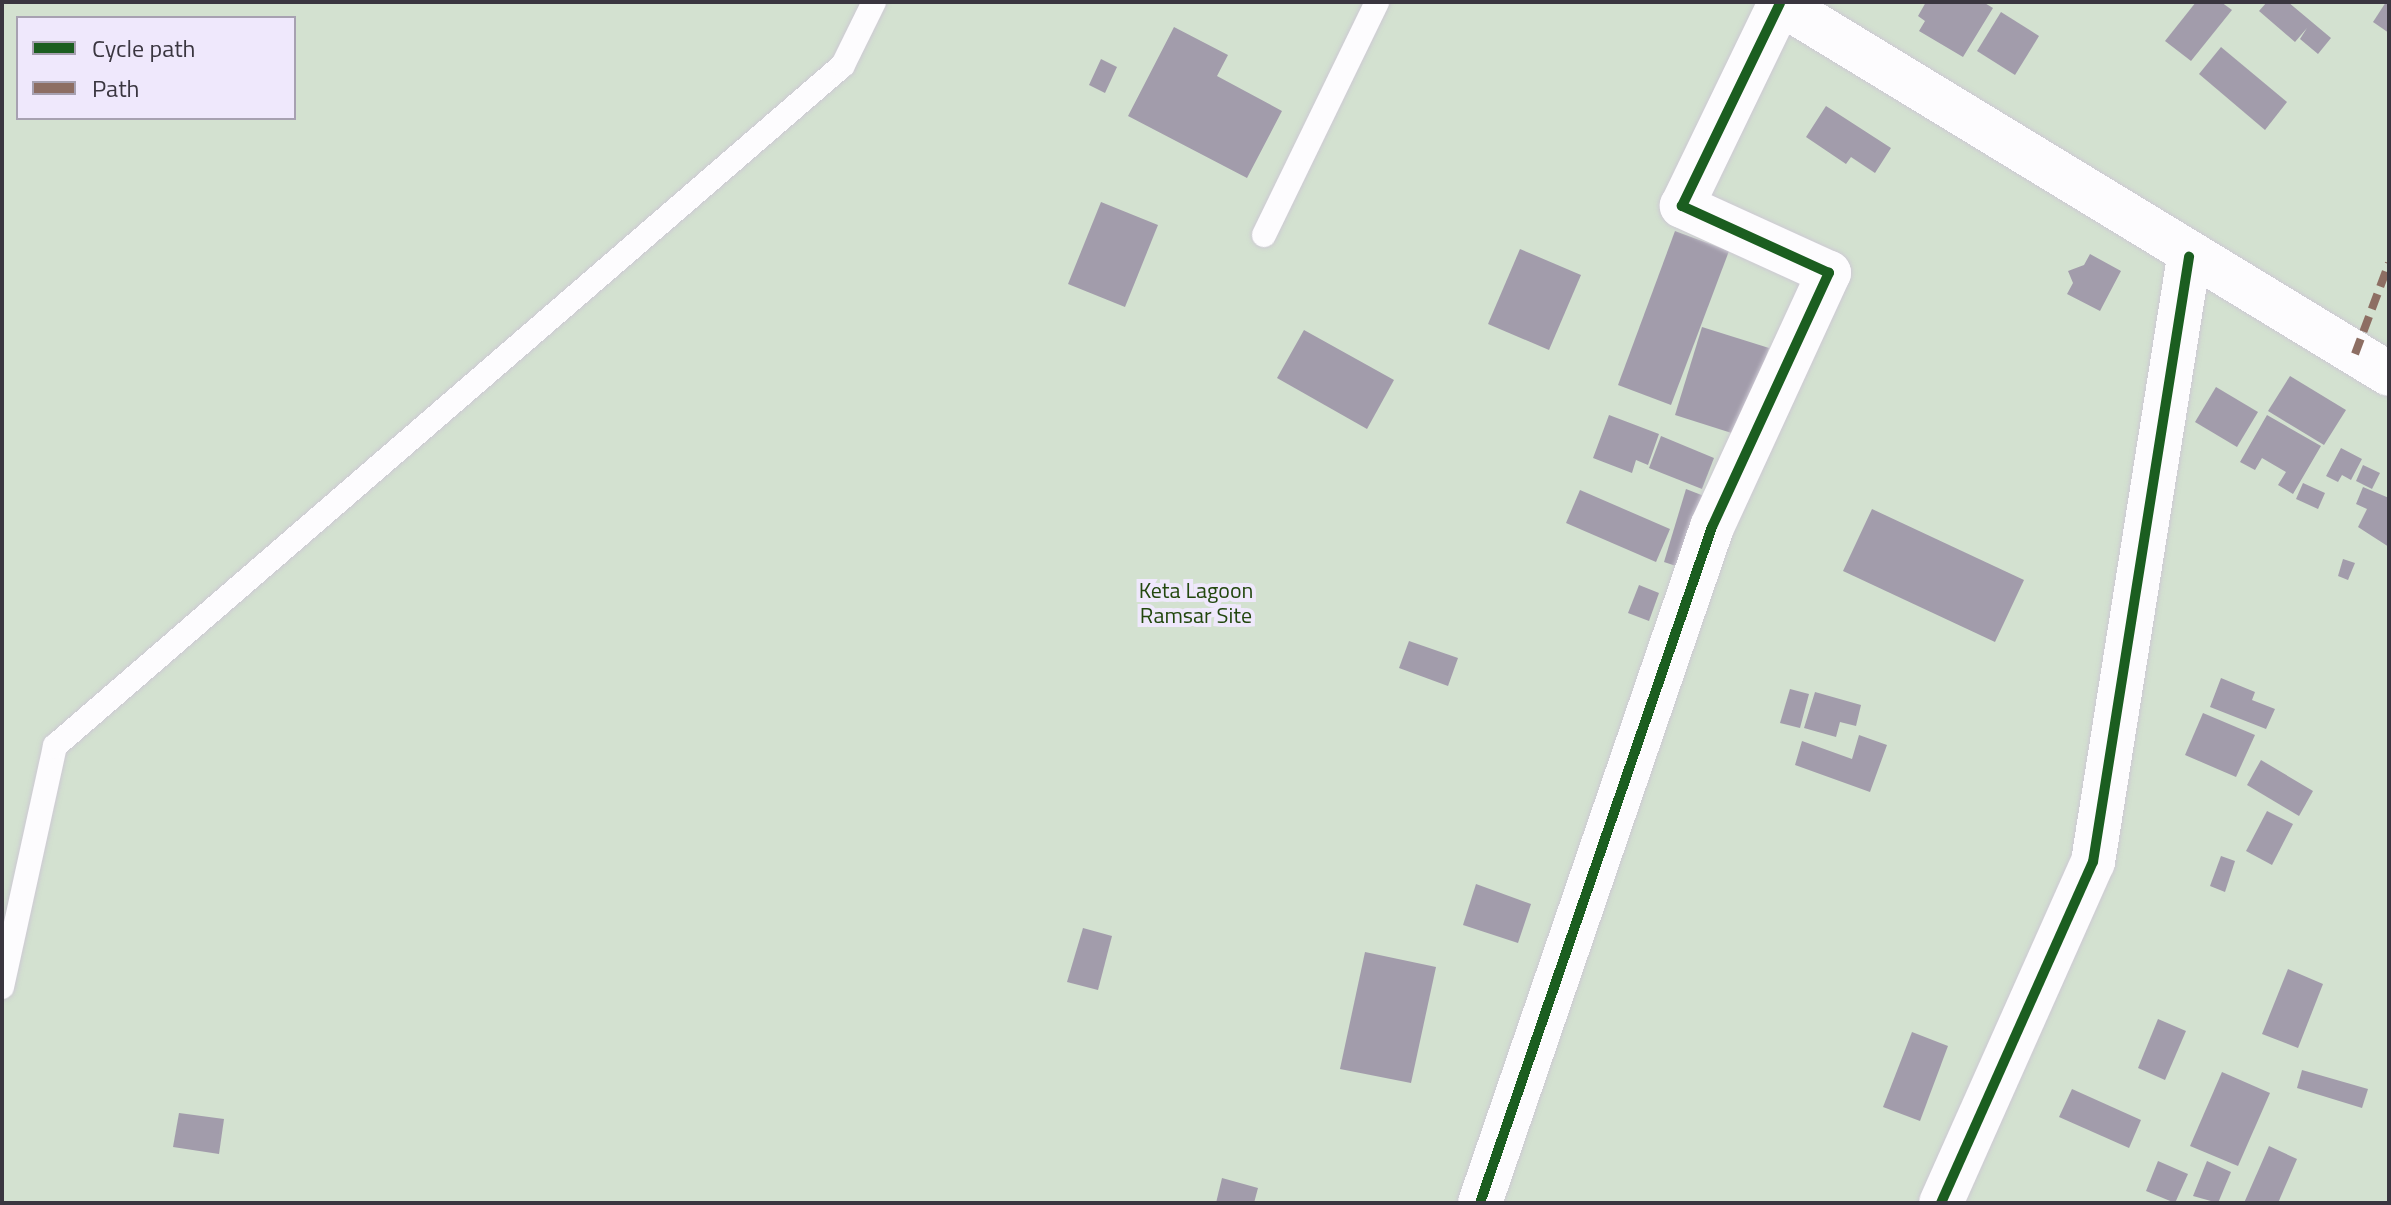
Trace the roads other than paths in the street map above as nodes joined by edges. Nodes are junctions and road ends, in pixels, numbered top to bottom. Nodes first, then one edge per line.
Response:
1 (874, 2) edge
2 (1377, 2) edge
3 (1779, 3) edge
4 (1264, 235) dead end
5 (2189, 257) junction
6 (2389, 374) edge
7 (2, 987) edge
8 (1480, 1203) edge
9 (1941, 1203) edge

1 - 7 lane
2 - 4 lane
3 - 5 street
3 - 8 street
5 - 6 street
5 - 9 street

